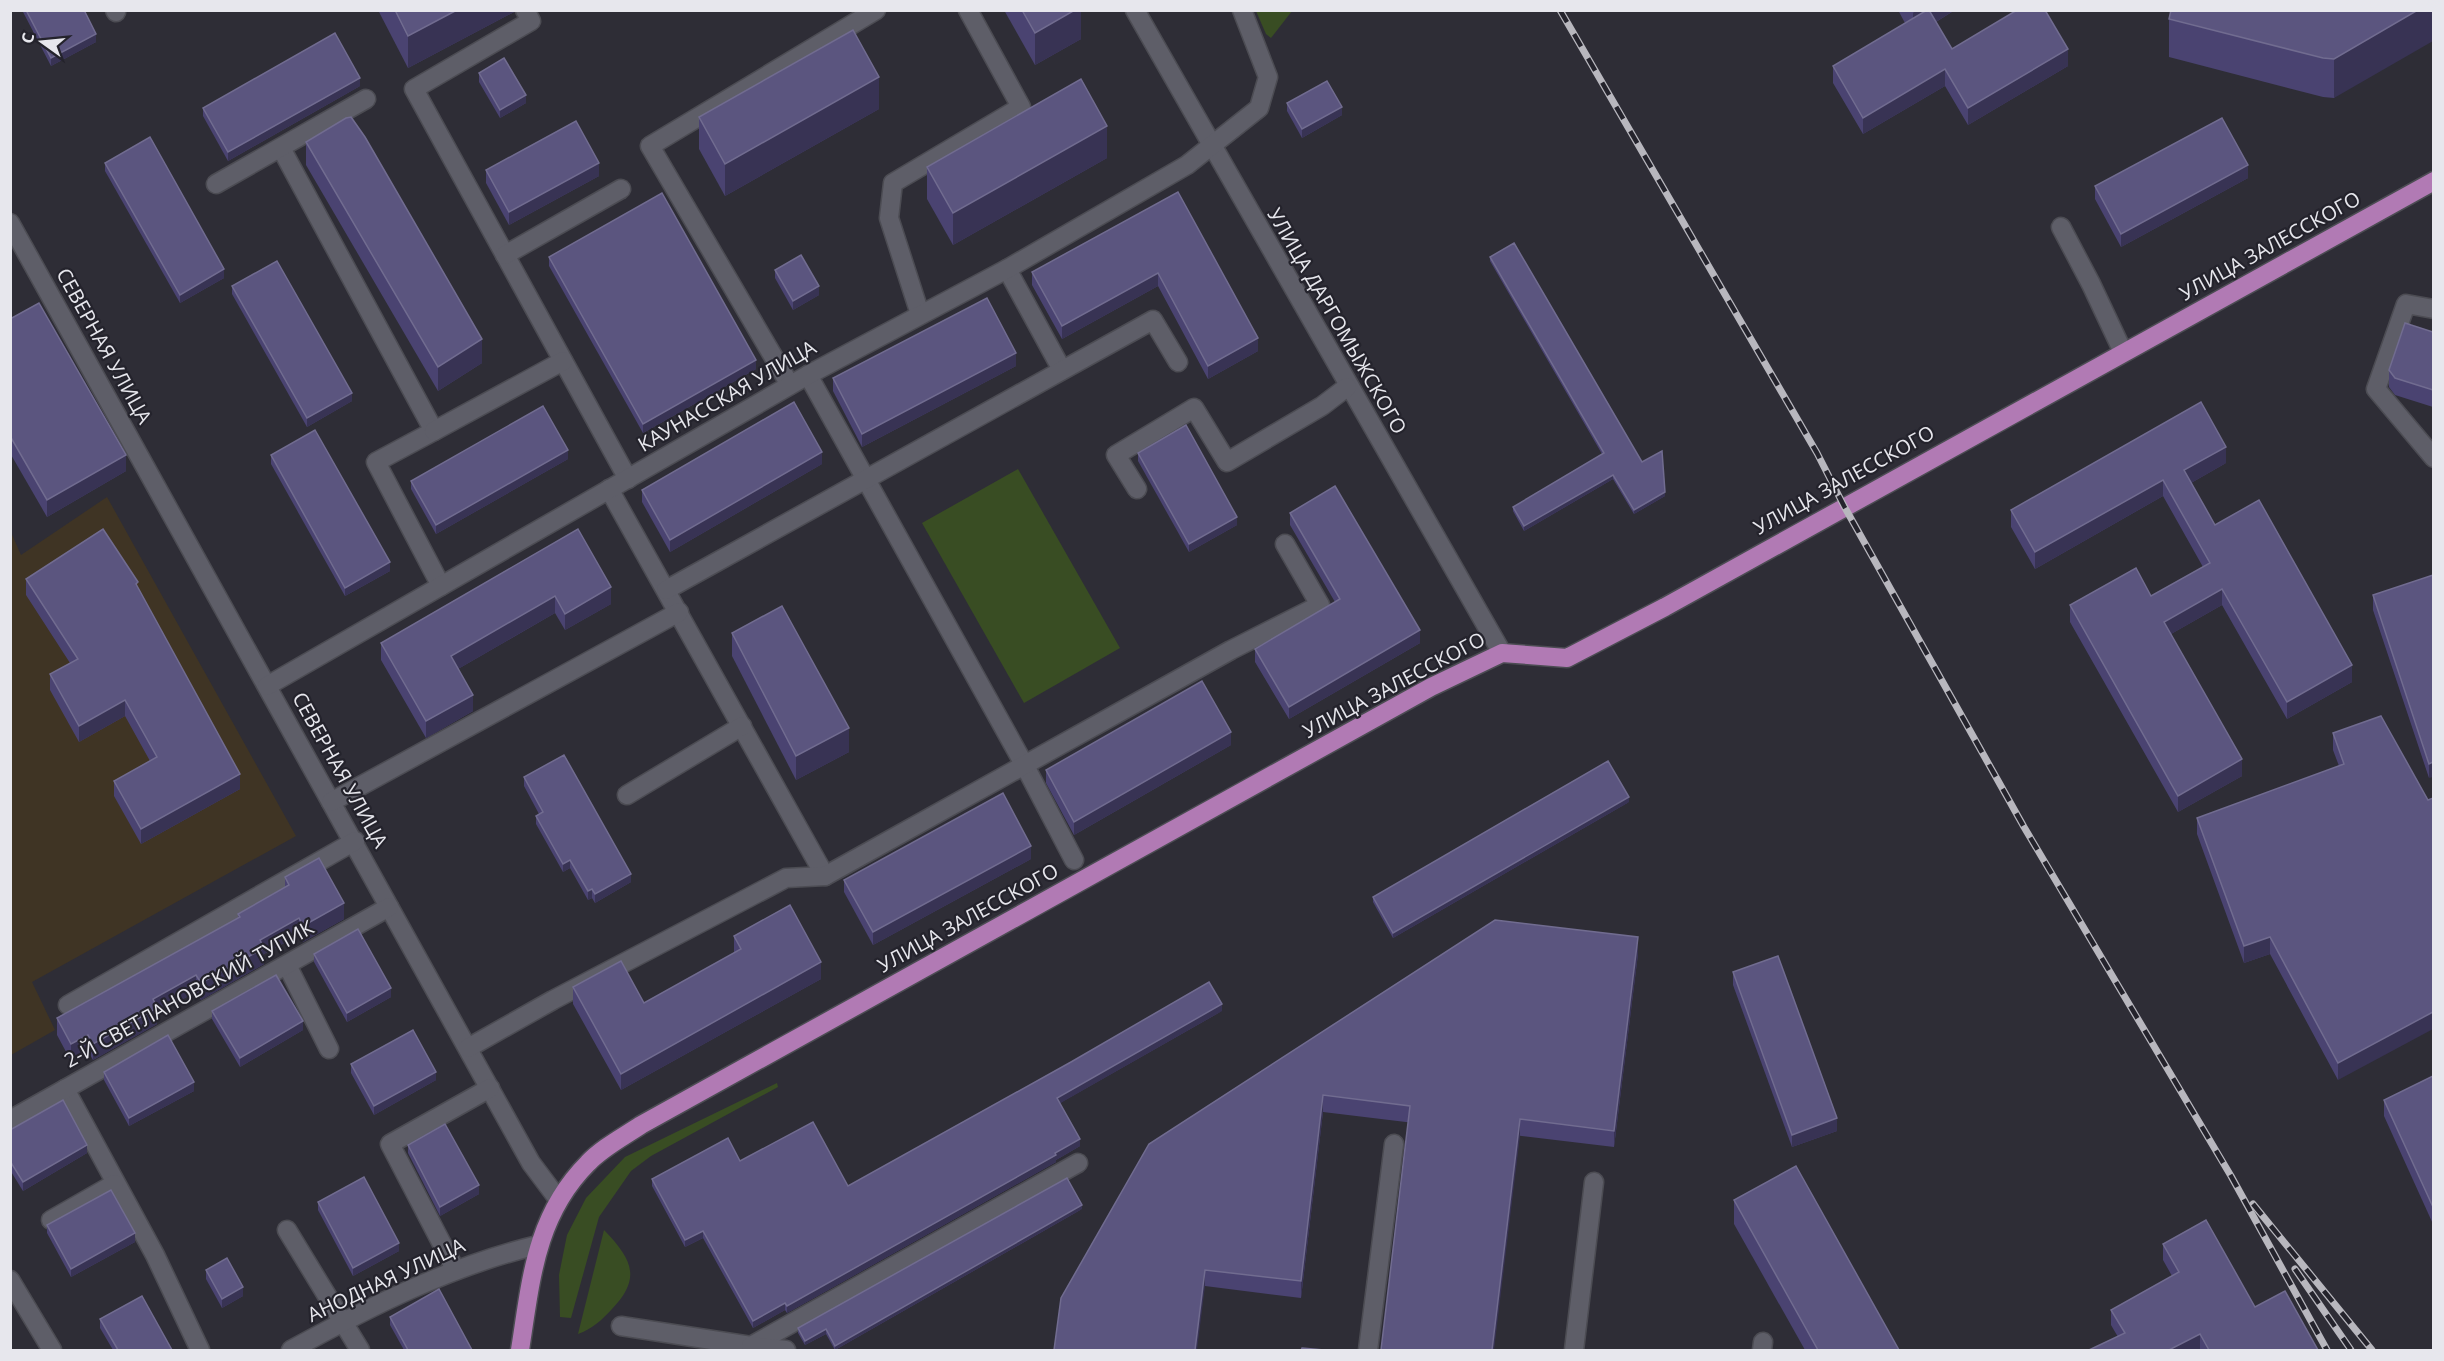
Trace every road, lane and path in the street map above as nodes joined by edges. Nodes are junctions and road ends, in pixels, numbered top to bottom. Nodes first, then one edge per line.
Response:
1 (525, 10) edge
2 (876, 10) edge
3 (968, 10) edge
4 (1135, 10) edge
5 (1242, 10) edge
6 (366, 99) dead end
7 (1211, 147) junction
8 (281, 148) junction
9 (2433, 181) edge
10 (216, 184) dead end
11 (621, 189) dead end
12 (10, 223) edge
13 (2061, 227) dead end
14 (505, 255) junction
15 (1007, 268) junction
16 (2433, 309) edge
17 (920, 314) junction
18 (2122, 352) junction
19 (563, 361) junction
20 (1179, 362) dead end
21 (1062, 370) junction
22 (808, 375) junction
23 (790, 385) junction
24 (1347, 387) junction
25 (434, 431) junction
26 (2433, 458) edge
27 (628, 478) junction
28 (867, 478) junction
29 (609, 489) junction
30 (1137, 489) dead end
31 (1286, 544) dead end
32 (441, 586) junction
33 (666, 590) junction
34 (679, 612) junction
35 (1502, 653) junction
36 (267, 686) junction
37 (742, 726) junction
38 (1025, 766) junction
39 (627, 795) dead end
40 (331, 802) junction
41 (355, 841) junction
42 (1074, 860) dead end
43 (825, 876) junction
44 (389, 907) junction
45 (287, 965) junction
46 (68, 1005) dead end
47 (468, 1048) junction
48 (329, 1049) dead end
49 (490, 1088) junction
50 (64, 1089) junction
51 (10, 1120) edge
52 (1394, 1144) dead end
53 (1078, 1163) dead end
54 (1594, 1182) dead end
55 (114, 1184) junction
56 (558, 1199) junction
57 (51, 1220) edge
58 (287, 1230) dead end
59 (538, 1245) junction
60 (455, 1269) junction
61 (10, 1280) edge
62 (343, 1322) junction
63 (621, 1326) dead end
64 (751, 1346) junction
65 (52, 1350) edge
66 (200, 1350) edge
67 (291, 1350) edge
68 (360, 1350) edge
69 (520, 1350) edge
70 (786, 1350) edge
71 (1368, 1350) edge
72 (1574, 1350) edge

1 - 14 street
2 - 23 street
3 - 17 street
4 - 7 street, УЛИЦА ДАРГОМЫЖСКОГО
5 - 7 street, КАУНАССКАЯ УЛИЦА
6 - 8 street
7 - 15 street, КАУНАССКАЯ УЛИЦА
7 - 24 street, УЛИЦА ДАРГОМЫЖСКОГО
8 - 10 street
8 - 25 street
9 - 18 main road, УЛИЦА ЗАЛЕССКОГО
11 - 14 street
12 - 36 street, СЕВЕРНАЯ УЛИЦА
13 - 18 street
14 - 19 street
15 - 17 street, КАУНАССКАЯ УЛИЦА
15 - 21 street
16 - 26 street
17 - 22 street, КАУНАССКАЯ УЛИЦА
18 - 35 main road, УЛИЦА ЗАЛЕССКОГО
19 - 25 street
19 - 27 street
20 - 21 street
21 - 28 street
22 - 23 street, КАУНАССКАЯ УЛИЦА
22 - 28 street
23 - 27 street, КАУНАССКАЯ УЛИЦА
24 - 30 street
24 - 35 street, УЛИЦА ДАРГОМЫЖСКОГО
25 - 32 street
27 - 29 street, КАУНАССКАЯ УЛИЦА
28 - 33 street
28 - 38 street
29 - 32 street, КАУНАССКАЯ УЛИЦА
29 - 33 street
31 - 38 street
32 - 36 street, КАУНАССКАЯ УЛИЦА
33 - 34 street
34 - 37 street
34 - 40 street
35 - 56 main road, УЛИЦА ЗАЛЕССКОГО
36 - 40 street, СЕВЕРНАЯ УЛИЦА
37 - 39 street
37 - 43 street
38 - 42 street
38 - 43 street
40 - 41 street, СЕВЕРНАЯ УЛИЦА
41 - 44 street, СЕВЕРНАЯ УЛИЦА
41 - 46 street
43 - 47 street
44 - 45 street, 2-Й СВЕТЛАНОВСКИЙ ТУПИК
44 - 47 street, СЕВЕРНАЯ УЛИЦА
45 - 48 street
45 - 50 street, 2-Й СВЕТЛАНОВСКИЙ ТУПИК
47 - 49 street, СЕВЕРНАЯ УЛИЦА
49 - 56 street, СЕВЕРНАЯ УЛИЦА
49 - 60 street
50 - 51 street, 2-Й СВЕТЛАНОВСКИЙ ТУПИК
50 - 55 street
52 - 71 street
53 - 64 street
54 - 72 street
55 - 57 street
55 - 66 street
56 - 59 main road
58 - 62 street
59 - 60 street, АНОДНАЯ УЛИЦА
59 - 69 main road
60 - 62 street, АНОДНАЯ УЛИЦА
61 - 65 street
62 - 67 street, АНОДНАЯ УЛИЦА
62 - 68 street
63 - 64 street
64 - 70 street

